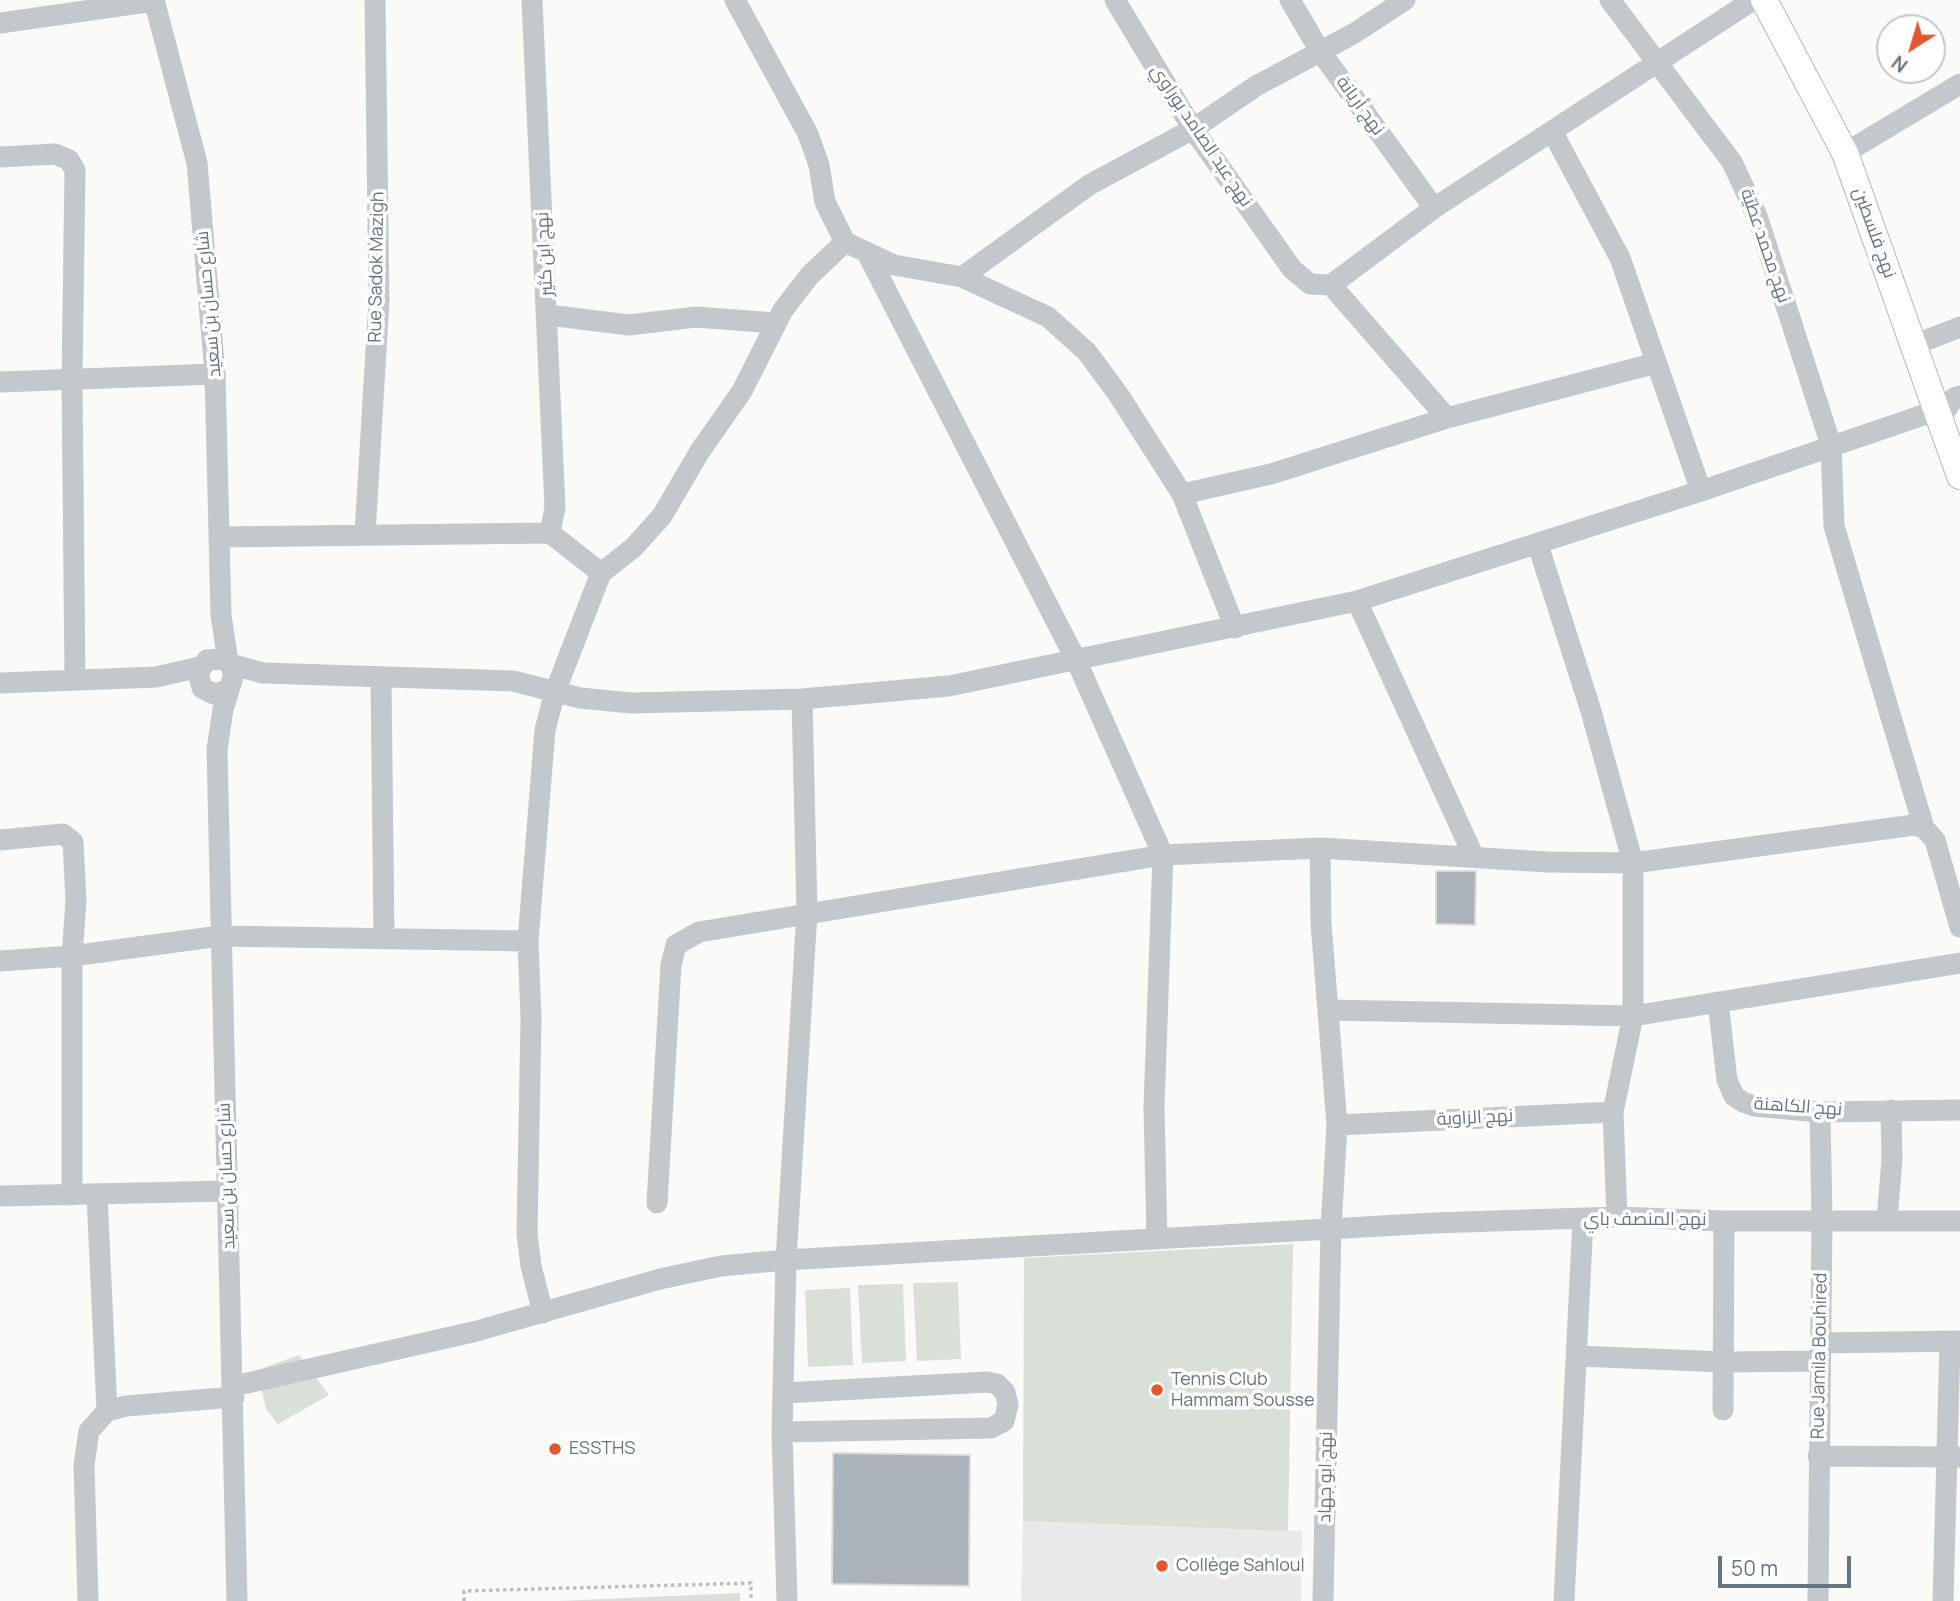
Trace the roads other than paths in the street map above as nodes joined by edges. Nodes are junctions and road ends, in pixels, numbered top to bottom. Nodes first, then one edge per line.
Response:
1 (375, 0) edge
2 (532, 0) edge
3 (735, 0) edge
4 (1115, 0) edge
5 (1290, 0) edge
6 (1405, 0) edge
7 (1610, 0) edge
8 (154, 1) edge
9 (1766, 2) edge
10 (0, 23) edge
11 (1320, 51) junction
12 (1656, 61) junction
13 (1960, 84) edge
14 (1193, 128) junction
15 (1552, 131) junction
16 (1845, 153) junction
17 (0, 157) edge
18 (1434, 208) junction
19 (845, 242) junction
20 (867, 253) junction
21 (962, 277) junction
22 (1331, 285) junction
23 (548, 315) junction
24 (775, 323) junction
25 (1960, 327) edge
26 (1914, 345) junction
27 (1656, 363) junction
28 (215, 374) junction
29 (72, 380) junction
30 (0, 382) edge
31 (1946, 408) edge
32 (1447, 418) junction
33 (1831, 445) junction
34 (1958, 464) edge
35 (1701, 491) junction
36 (1182, 494) junction
37 (550, 533) junction
38 (365, 534) junction
39 (219, 537) junction
40 (1538, 545) junction
41 (601, 573) junction
42 (1357, 601) junction
43 (221, 615) junction
44 (1235, 628) junction
45 (1076, 660) junction
46 (230, 675) junction
47 (202, 677) junction
48 (381, 678) junction
49 (75, 680) junction
50 (0, 683) edge
51 (555, 692) junction
52 (802, 699) junction
53 (217, 750) junction
54 (1924, 828) junction
55 (0, 841) edge
56 (1320, 849) junction
57 (1163, 855) junction
58 (1474, 857) junction
59 (1633, 863) junction
60 (807, 912) junction
61 (1960, 927) edge
62 (220, 936) junction
63 (384, 938) junction
64 (528, 941) junction
65 (72, 956) junction
66 (0, 961) edge
67 (1960, 963) edge
68 (1718, 1002) junction
69 (1328, 1010) junction
70 (1633, 1016) junction
71 (1891, 1110) junction
72 (1960, 1110) edge
73 (1613, 1112) junction
74 (1820, 1112) junction
75 (1337, 1125) junction
76 (228, 1191) junction
77 (72, 1195) junction
78 (97, 1195) junction
79 (0, 1196) edge
80 (657, 1203) dead end
81 (1618, 1217) junction
82 (1583, 1220) junction
83 (1822, 1220) junction
84 (1887, 1220) junction
85 (1724, 1221) junction
86 (1960, 1222) edge
87 (1331, 1228) junction
88 (1157, 1239) junction
89 (786, 1260) junction
90 (543, 1313) junction
91 (1955, 1342) edge
92 (1820, 1352) junction
93 (1577, 1356) junction
94 (1725, 1362) junction
95 (234, 1392) junction
96 (784, 1392) junction
97 (1723, 1410) dead end
98 (107, 1411) junction
99 (782, 1432) junction
100 (1818, 1456) junction
101 (1953, 1457) edge
102 (88, 1601) edge
103 (237, 1601) edge
104 (787, 1601) edge
105 (1323, 1601) edge
106 (1564, 1601) edge
107 (1818, 1601) edge
108 (1943, 1601) edge

1 - 38 street, Rue Sadok Mazigh
2 - 23 street, نهج ابن كثير
3 - 19 street
4 - 14 street, نهج عبد الصامد بوراوي
5 - 11 street, نهج أريانة
6 - 11 street
7 - 12 street, نهج محمد عطيّة
8 - 10 street
8 - 28 street, شارع حسان بن سعيد
9 - 12 street
9 - 16 main road, نهج فلسطين
11 - 14 street
11 - 18 street, نهج أريانة
12 - 15 street
12 - 33 street, نهج محمد عطيّة
13 - 16 street
14 - 21 street
14 - 22 street, نهج عبد الصامد بوراوي
15 - 18 street
15 - 27 street
16 - 26 main road, نهج فلسطين
17 - 29 street
18 - 22 street
19 - 20 street
19 - 24 street
20 - 21 street
20 - 45 street
21 - 36 street
22 - 32 street
23 - 24 street
23 - 37 street, نهج ابن كثير
24 - 41 street
25 - 26 street
26 - 31 main road, نهج فلسطين
27 - 32 street
27 - 35 street
28 - 29 street
28 - 39 street, شارع حسان بن سعيد
29 - 30 street
29 - 49 street
31 - 33 street
31 - 34 main road, نهج فلسطين
32 - 36 street
33 - 35 street
33 - 54 street, نهج محمد عطيّة
35 - 40 street
36 - 44 street
37 - 38 street
37 - 41 street
38 - 39 street
39 - 43 street, شارع حسان بن سعيد
40 - 42 street
40 - 59 street
41 - 51 street
42 - 44 street
42 - 58 street
43 - 46 street, شارع حسان بن سعيد
43 - 47 street, شارع حسان بن سعيد
44 - 45 street
45 - 52 street
45 - 57 street
46 - 47 street
46 - 47 street
46 - 48 street
46 - 53 street, شارع حسان بن سعيد
47 - 49 street
47 - 53 street, شارع حسان بن سعيد
48 - 51 street
48 - 63 street
49 - 50 street
51 - 52 street
51 - 64 street
52 - 60 street
53 - 62 street, شارع حسان بن سعيد
54 - 59 street
54 - 61 street, نهج محمد عطيّة
55 - 65 street
56 - 57 street
56 - 58 street
56 - 69 street, نهج ابو جهاد
57 - 60 street
57 - 88 street
58 - 59 street
59 - 70 street
60 - 80 street
60 - 89 street
62 - 63 street
62 - 65 street
62 - 76 street, شارع حسان بن سعيد
63 - 64 street
64 - 90 street
65 - 66 street
65 - 77 street
67 - 68 street
68 - 70 street
68 - 74 street, نهج الكاهنة
69 - 70 street
69 - 75 street, نهج ابو جهاد
70 - 73 street
71 - 72 street, نهج الكاهنة
71 - 74 street, نهج الكاهنة
71 - 84 street
73 - 75 street, نهج الزاوية
73 - 81 street
74 - 83 street, Rue Jamila Bouhired
75 - 87 street, نهج ابو جهاد
76 - 78 street
76 - 95 street, شارع حسان بن سعيد
77 - 78 street
77 - 79 street
78 - 98 street
81 - 82 street, نهج المنصف باي
81 - 85 street, نهج المنصف باي
82 - 87 street, نهج المنصف باي
82 - 93 street
83 - 84 street, نهج المنصف باي
83 - 85 street, نهج المنصف باي
83 - 92 street, Rue Jamila Bouhired
84 - 86 street, نهج المنصف باي
85 - 94 street
87 - 88 street, نهج المنصف باي
87 - 105 street, نهج ابو جهاد
88 - 89 street, نهج المنصف باي
89 - 90 street, نهج المنصف باي
89 - 96 street
90 - 95 street, نهج المنصف باي
91 - 92 street
91 - 101 street
92 - 94 street
92 - 100 street, Rue Jamila Bouhired
93 - 94 street
93 - 106 street
94 - 97 street
95 - 98 street, نهج المنصف باي
95 - 103 street, شارع حسان بن سعيد
96 - 99 street
96 - 99 street
98 - 102 street
99 - 104 street
100 - 101 street
100 - 107 street, Rue Jamila Bouhired
101 - 108 street

